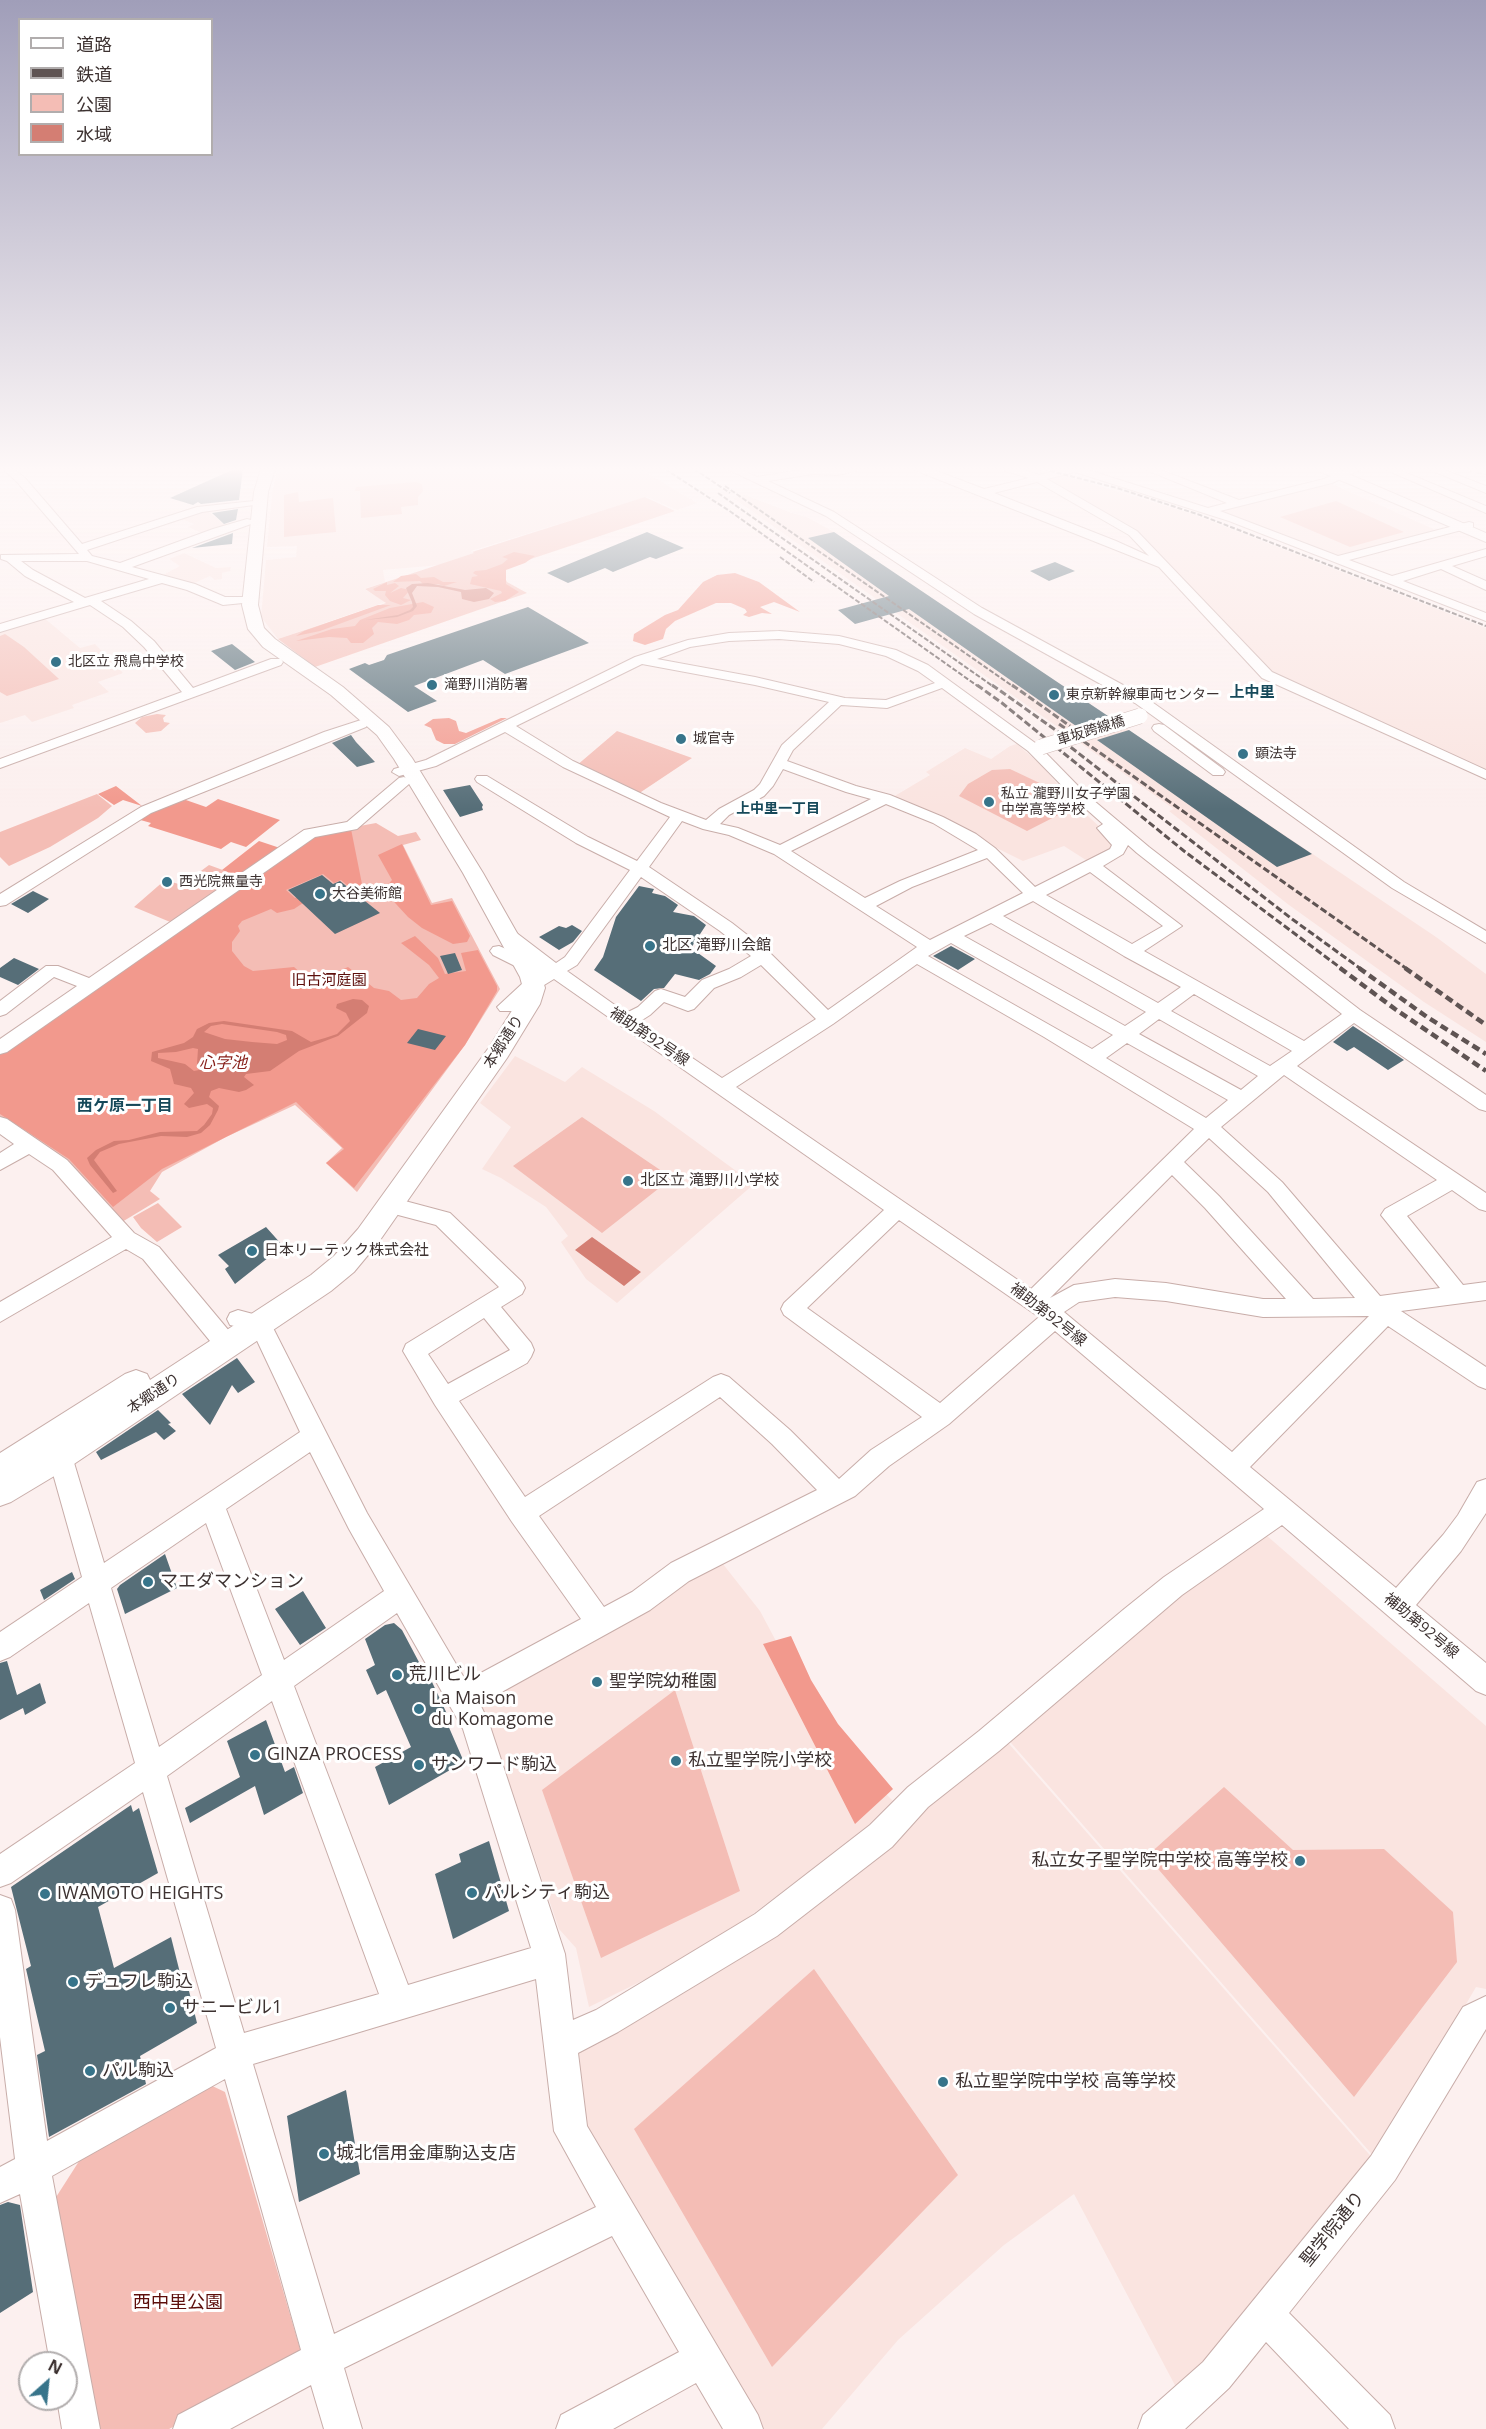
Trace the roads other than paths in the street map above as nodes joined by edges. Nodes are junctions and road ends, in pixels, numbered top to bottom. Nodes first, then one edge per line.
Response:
1 (48, 582) edge
2 (151, 582) edge
3 (174, 582) edge
4 (241, 582) edge
5 (252, 582) edge
6 (934, 582) edge
7 (1179, 582) edge
8 (1398, 582) edge
9 (239, 600) junction
10 (89, 602) junction
11 (1486, 617) edge
12 (0, 628) edge
13 (1025, 636) junction
14 (640, 660) junction
15 (276, 662) junction
16 (937, 686) dead end
17 (191, 694) junction
18 (838, 700) junction
19 (1140, 716) junction
20 (361, 724) junction
21 (506, 726) junction
22 (1037, 748) junction
23 (780, 763) junction
24 (0, 764) edge
25 (405, 774) junction
26 (1486, 775) edge
27 (482, 779) dead end
28 (1081, 797) junction
29 (885, 798) junction
30 (1298, 814) junction
31 (679, 815) junction
32 (708, 826) junction
33 (780, 851) junction
34 (988, 851) junction
35 (1091, 865) junction
36 (639, 868) junction
37 (1034, 895) junction
38 (0, 901) edge
39 (863, 906) junction
40 (991, 916) junction
41 (949, 935) junction
42 (1486, 938) edge
43 (503, 943) junction
44 (922, 951) junction
45 (1130, 952) junction
46 (763, 956) junction
47 (91, 985) junction
48 (1192, 987) junction
49 (534, 988) junction
50 (0, 1010) edge
51 (1158, 1010) junction
52 (1354, 1014) junction
53 (827, 1020) junction
54 (626, 1022) junction
55 (1125, 1034) junction
56 (0, 1048) edge
57 (1305, 1050) junction
58 (1093, 1058) junction
59 (1277, 1070) junction
60 (722, 1087) junction
61 (1242, 1100) junction
62 (1486, 1104) edge
63 (0, 1124) edge
64 (1208, 1127) junction
65 (29, 1144) junction
66 (1171, 1162) junction
67 (0, 1163) edge
68 (1452, 1180) junction
69 (1486, 1203) edge
70 (390, 1205) junction
71 (899, 1208) junction
72 (126, 1239) junction
73 (1486, 1291) edge
74 (1458, 1295) junction
75 (487, 1306) junction
76 (1308, 1308) junction
77 (1383, 1308) junction
78 (1045, 1310) junction
79 (0, 1313) edge
80 (235, 1330) junction
81 (1486, 1379) edge
82 (443, 1398) junction
83 (940, 1417) junction
84 (314, 1436) junction
85 (60, 1456) junction
86 (1233, 1468) junction
87 (0, 1470) edge
88 (1486, 1490) edge
89 (0, 1492) edge
90 (836, 1493) junction
91 (212, 1504) junction
92 (1283, 1510) junction
93 (521, 1514) junction
94 (98, 1583) junction
95 (401, 1594) junction
96 (1398, 1606) junction
97 (600, 1624) junction
98 (0, 1648) edge
99 (279, 1680) junction
100 (1486, 1680) edge
101 (461, 1699) junction
102 (152, 1769) junction
103 (0, 1872) edge
104 (0, 1910) edge
105 (549, 1959) junction
106 (4, 1969) edge
107 (399, 2004) junction
108 (1486, 2012) edge
109 (560, 2044) junction
110 (234, 2055) junction
111 (33, 2167) junction
112 (0, 2186) edge
113 (619, 2214) junction
114 (1264, 2314) junction
115 (322, 2359) junction
116 (703, 2359) junction
117 (81, 2429) edge
118 (192, 2429) edge
119 (343, 2429) edge
120 (575, 2429) edge
121 (744, 2429) edge
122 (1157, 2429) edge
123 (1376, 2429) edge

1 - 10 street
2 - 10 street
3 - 9 street
4 - 9 main road, 本郷通り
5 - 25 main road, 本郷通り
6 - 13 street
7 - 26 street
8 - 11 street
9 - 15 main road, 本郷通り
10 - 12 street
10 - 17 street
13 - 19 street
13 - 30 street
14 - 18 street
14 - 21 street
14 - 22 street
15 - 17 street
15 - 20 main road, 本郷通り
16 - 18 street
17 - 24 street
18 - 23 street
19 - 22 street, 車坂跨線橋, bridge
19 - 30 street
20 - 25 main road, 本郷通り
20 - 38 street
21 - 25 street
21 - 31 street
22 - 28 street
23 - 29 street
23 - 32 street
25 - 43 main road, 本郷通り
25 - 47 street
27 - 36 street
28 - 35 street
28 - 52 street
29 - 33 street
29 - 34 street
30 - 42 street
31 - 32 street
31 - 36 street
32 - 33 street
33 - 39 street
34 - 37 street
34 - 39 street
35 - 37 street
35 - 45 street
36 - 46 street
36 - 49 street
37 - 40 street
37 - 45 street
39 - 44 street
40 - 41 street
40 - 51 street
41 - 44 street
41 - 55 street
43 - 49 street, 補助第92号線
43 - 49 main road, 本郷通り
43 - 49 main road, 本郷通り
44 - 53 street
44 - 58 street
45 - 48 street
46 - 53 street
46 - 54 street
47 - 50 street
47 - 56 street
48 - 51 street
48 - 57 street
49 - 54 street, 補助第92号線
49 - 70 main road, 本郷通り
49 - 80 main road, 本郷通り
51 - 55 street
51 - 59 street
52 - 57 street
52 - 62 street
53 - 60 street
54 - 60 street, 補助第92号線
55 - 58 street
55 - 61 street
57 - 59 street
58 - 64 street
59 - 61 street
59 - 68 street
60 - 71 street, 補助第92号線
61 - 64 street
63 - 65 street
64 - 66 street
64 - 77 street
65 - 67 street
65 - 72 street
66 - 76 street
66 - 78 street
68 - 69 street
68 - 74 street
70 - 75 street
70 - 80 main road, 本郷通り
71 - 78 street, 補助第92号線
71 - 83 street
72 - 79 street
72 - 80 street
73 - 74 street
74 - 77 street
75 - 82 street
75 - 82 street
76 - 77 street
76 - 78 street
77 - 81 street
77 - 86 street
78 - 83 street
78 - 86 street, 補助第92号線
80 - 84 street
80 - 85 main road, 本郷通り
80 - 87 main road, 本郷通り
82 - 93 street
83 - 90 street
84 - 91 street
84 - 95 street
85 - 89 main road, 本郷通り
85 - 94 street
86 - 92 street, 補助第92号線
88 - 96 street
90 - 93 street
90 - 97 street
91 - 94 street
91 - 99 street
92 - 96 street, 補助第92号線
92 - 109 street
93 - 97 street
94 - 98 street
94 - 102 street
95 - 99 street
95 - 101 street
96 - 100 street, 補助第92号線
97 - 101 street
99 - 102 street
99 - 107 street
101 - 105 street
102 - 103 street
102 - 110 street
104 - 106 street
105 - 107 street
105 - 109 street
106 - 111 street
107 - 110 street
108 - 114 street, 聖学院通り
109 - 113 street
110 - 111 street
110 - 115 street
111 - 112 street
111 - 117 street
113 - 115 street
113 - 116 street
114 - 122 street, 聖学院通り
114 - 123 street
115 - 118 street
115 - 119 street
116 - 120 street
116 - 121 street

